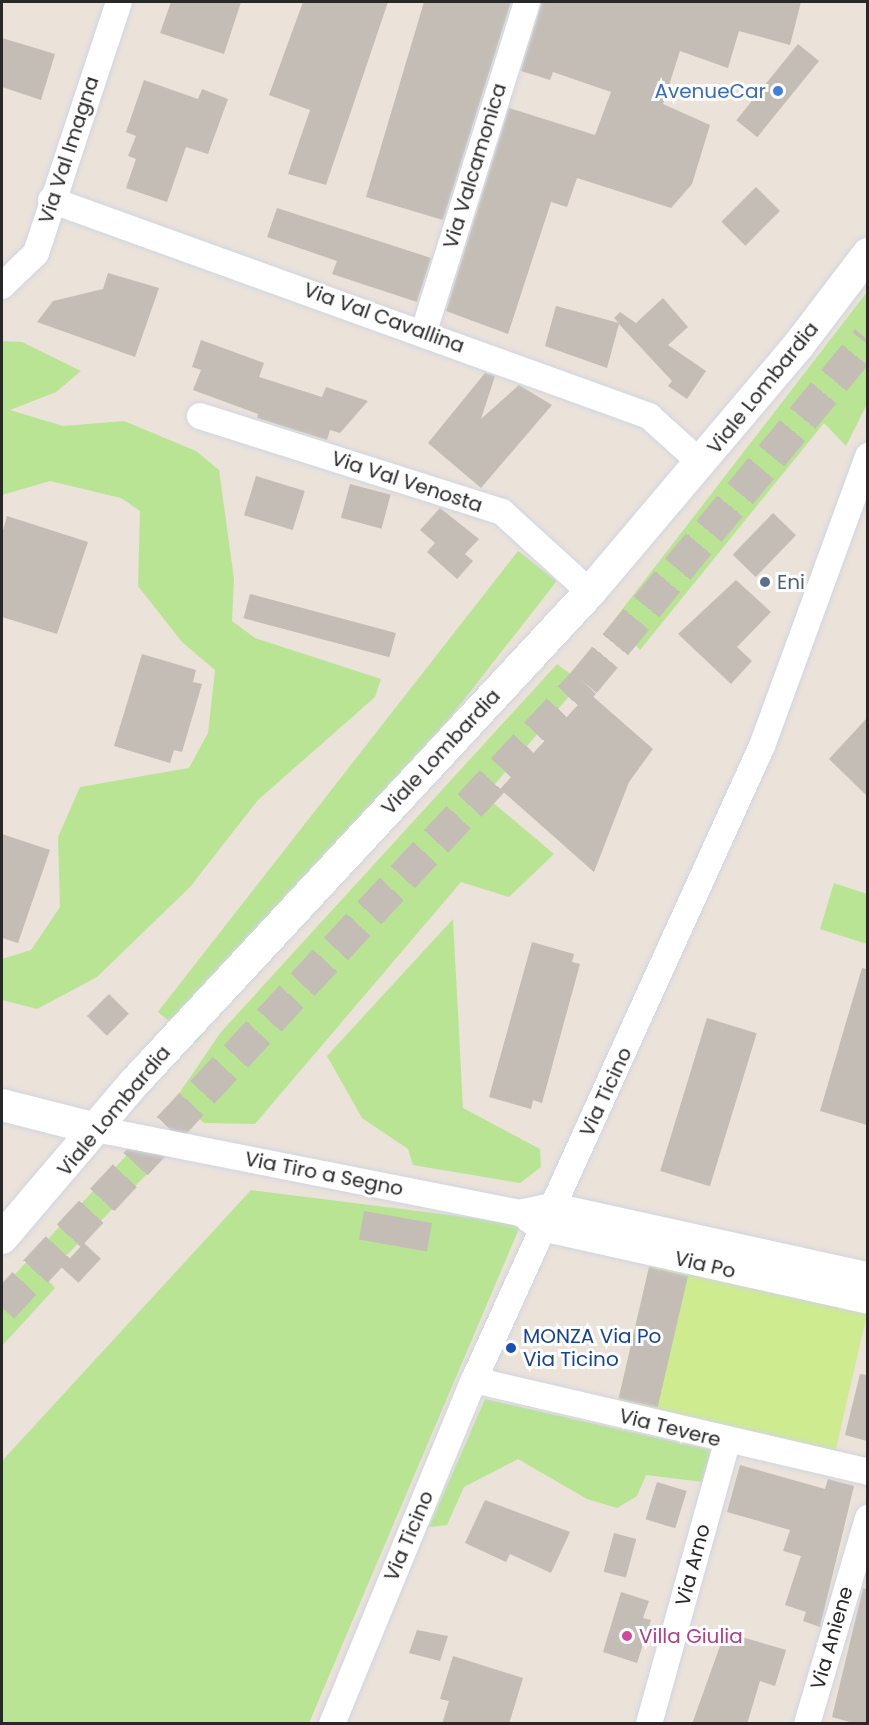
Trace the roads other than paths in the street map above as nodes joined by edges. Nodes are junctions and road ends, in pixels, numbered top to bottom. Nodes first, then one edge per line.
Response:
1 (119, 2) edge
2 (527, 2) edge
3 (51, 200) junction
4 (867, 254) edge
5 (2, 286) edge
6 (424, 332) junction
7 (200, 416) dead end
8 (867, 456) edge
9 (701, 463) junction
10 (590, 592) junction
11 (2, 1106) edge
12 (96, 1129) junction
13 (548, 1217) junction
14 (2, 1238) edge
15 (867, 1275) edge
16 (867, 1301) edge
17 (474, 1380) junction
18 (727, 1442) junction
19 (867, 1472) edge
20 (867, 1518) edge
21 (332, 1724) edge
22 (649, 1724) edge
23 (807, 1724) edge

1 - 3 street, Via Val Imagna
2 - 6 street, Via Valcamonica
3 - 5 street, Via Val Imagna
3 - 6 street, Via Val Cavallina
4 - 9 street, Viale Lombardia
6 - 9 street, Via Val Cavallina
7 - 10 street, Via Val Venosta
8 - 13 street, Via Ticino
9 - 10 street, Viale Lombardia
10 - 12 street, Viale Lombardia
11 - 12 street
12 - 13 street, Via Tiro a Segno
12 - 14 street, Viale Lombardia
13 - 15 street, Via Po
13 - 16 street, Via Po
13 - 17 street, Via Ticino
17 - 18 street, Via Tevere
17 - 21 street, Via Ticino
18 - 19 street, Via Tevere
18 - 22 street, Via Arno
20 - 23 street, Via Aniene

